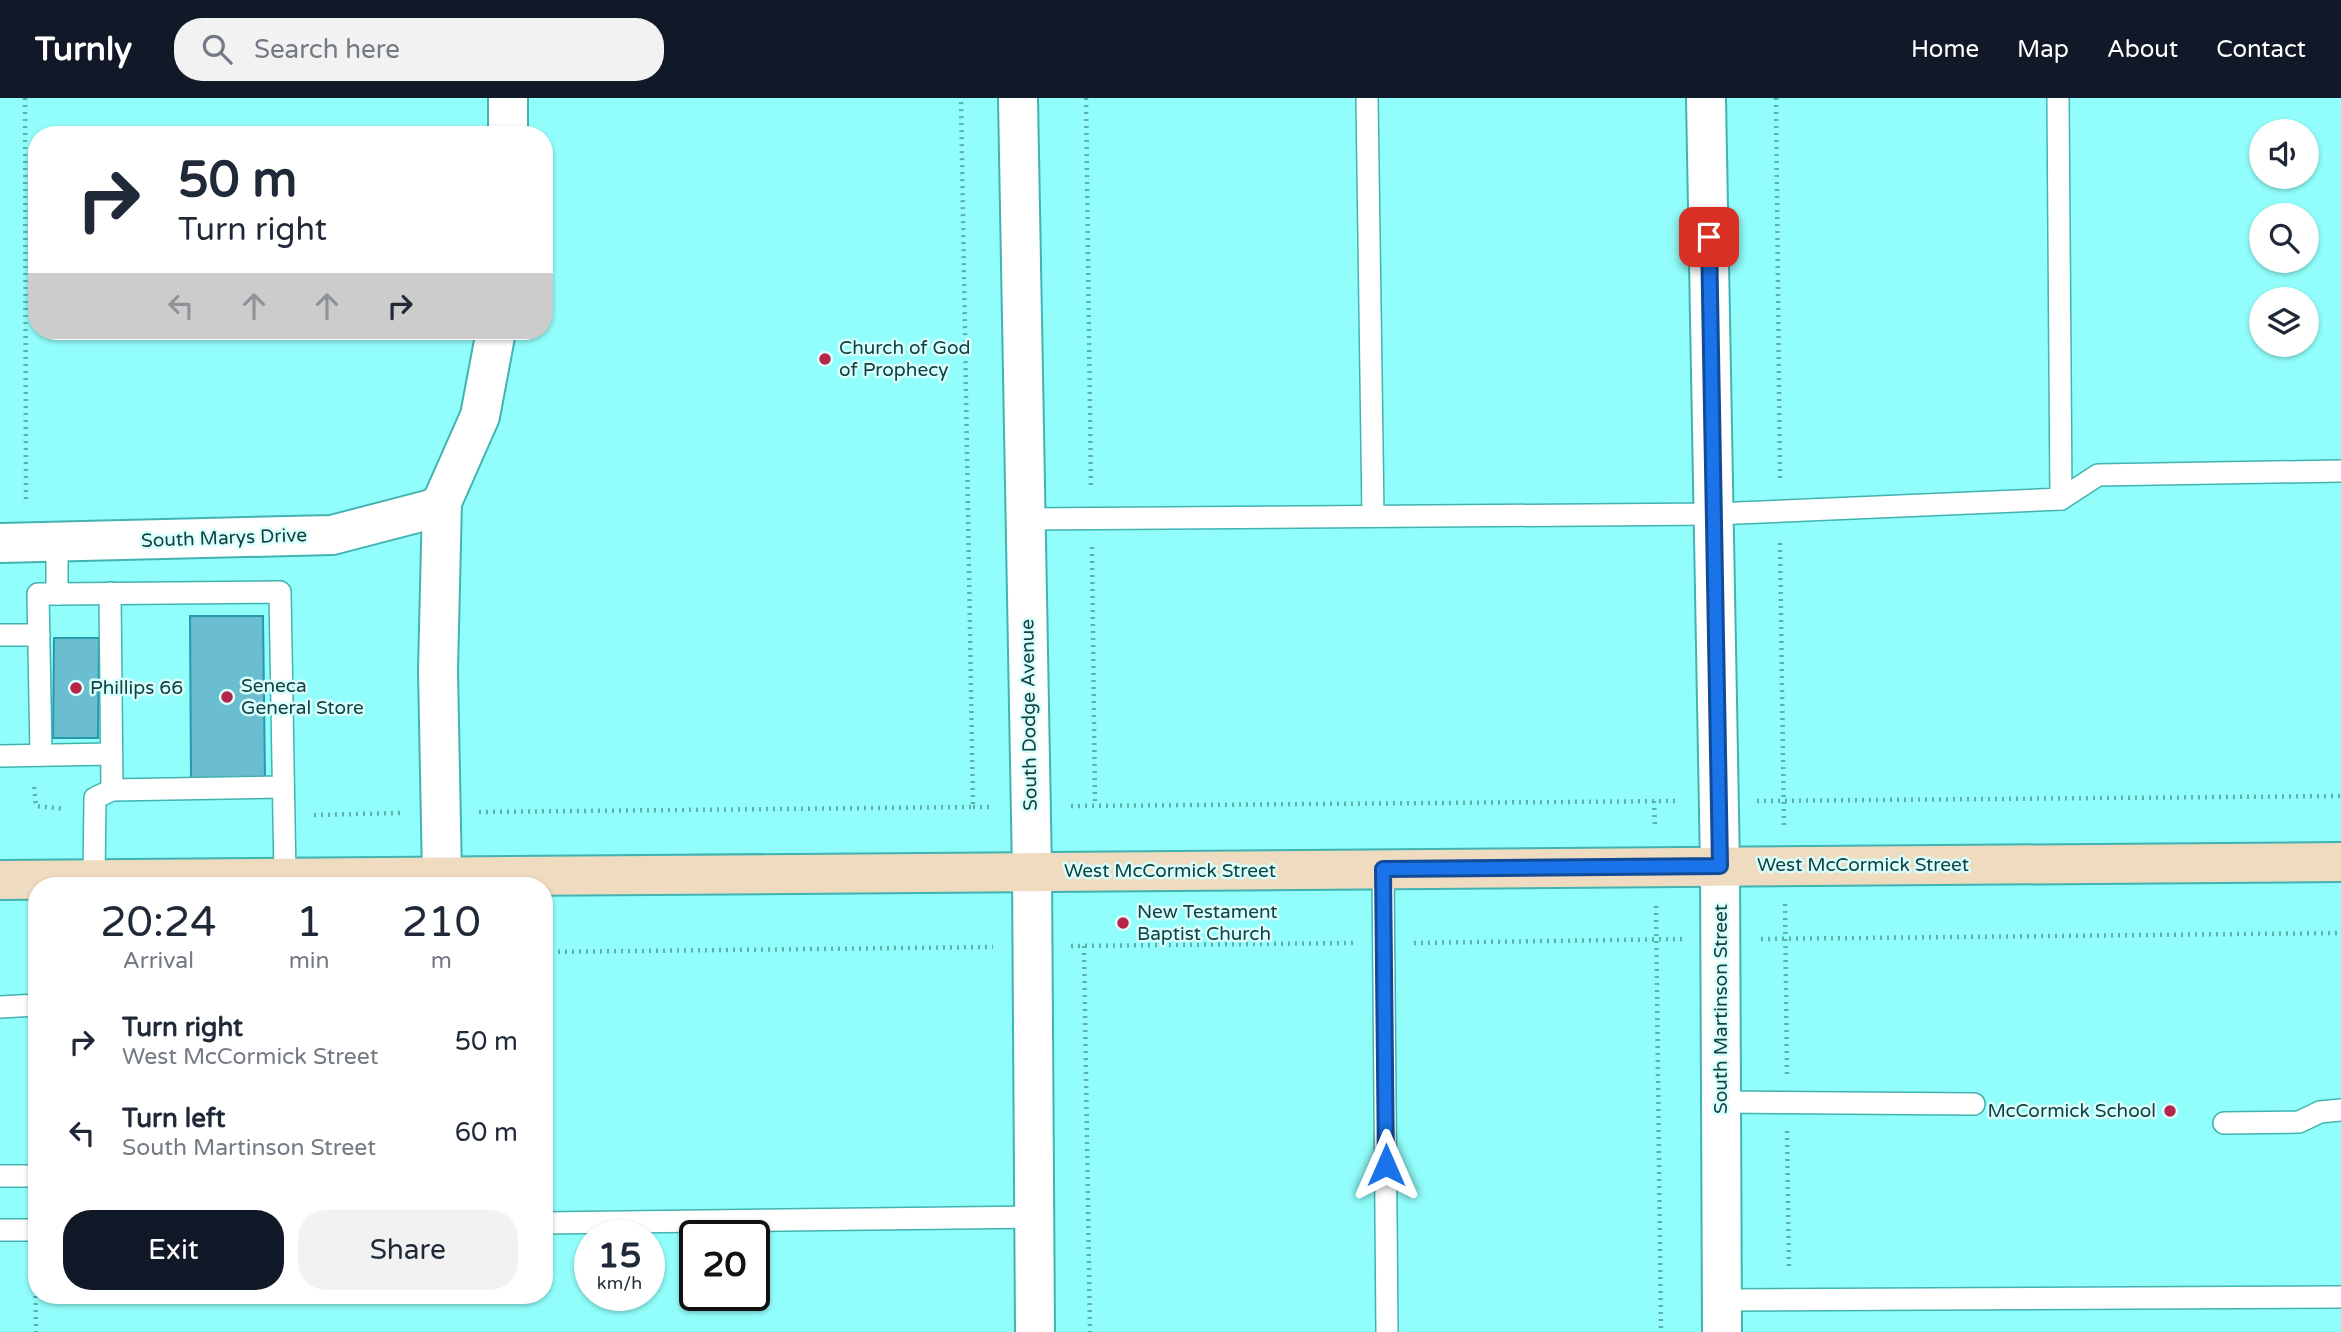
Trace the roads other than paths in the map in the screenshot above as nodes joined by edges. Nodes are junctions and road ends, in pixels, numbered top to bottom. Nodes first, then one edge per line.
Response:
1 (508, 98) edge
2 (1018, 98) edge
3 (1367, 98) edge
4 (1706, 98) edge
5 (2058, 98) edge
6 (508, 126) edge
7 (494, 340) edge
8 (2341, 471) edge
9 (2062, 499) junction
10 (442, 502) junction
11 (1714, 514) junction
12 (1373, 516) junction
13 (1026, 519) junction
14 (28, 543) edge
15 (110, 593) junction
16 (57, 594) junction
17 (0, 635) edge
18 (38, 635) junction
19 (111, 754) junction
20 (36, 755) junction
21 (0, 756) edge
22 (283, 787) junction
23 (112, 790) junction
24 (2341, 862) edge
25 (1720, 866) junction
26 (1383, 869) junction
27 (1032, 872) junction
28 (442, 876) junction
29 (94, 877) edge
30 (285, 877) edge
31 (422, 877) edge
32 (28, 879) edge
33 (0, 880) edge
34 (28, 1005) edge
35 (0, 1007) edge
36 (1721, 1102) junction
37 (1974, 1104) dead end
38 (2341, 1110) edge
39 (2224, 1123) dead end
40 (0, 1176) edge
41 (28, 1176) edge
42 (1034, 1217) junction
43 (553, 1223) edge
44 (0, 1230) edge
45 (28, 1230) edge
46 (2341, 1297) edge
47 (1722, 1316) edge
48 (1035, 1332) edge
49 (1387, 1332) edge

1 - 6 street
2 - 13 street, South Dodge Avenue
3 - 12 lane
4 - 11 street, South Martinson Street
5 - 9 lane
7 - 10 street
8 - 9 lane
9 - 11 lane
10 - 14 street, South Marys Drive
10 - 28 street
11 - 12 lane
11 - 25 street, South Martinson Street
12 - 13 lane
13 - 27 street, South Dodge Avenue
14 - 16 lane
15 - 16 lane
15 - 19 lane
15 - 22 lane
16 - 18 lane
17 - 18 lane
18 - 20 lane
19 - 20 lane
19 - 23 lane
20 - 21 lane
22 - 23 lane
22 - 30 lane
23 - 29 lane
24 - 25 street, West McCormick Street
25 - 26 street, West McCormick Street
25 - 36 street, South Martinson Street
26 - 27 street, West McCormick Street
26 - 49 lane
27 - 28 street, West McCormick Street
27 - 42 street, South Dodge Avenue
28 - 31 street, West McCormick Street
32 - 33 street, West McCormick Street
34 - 35 lane
36 - 37 lane
36 - 47 street, South Martinson Street
38 - 39 lane
40 - 41 lane
42 - 43 lane
42 - 48 street, South Dodge Avenue
44 - 45 lane
46 - 47 lane

